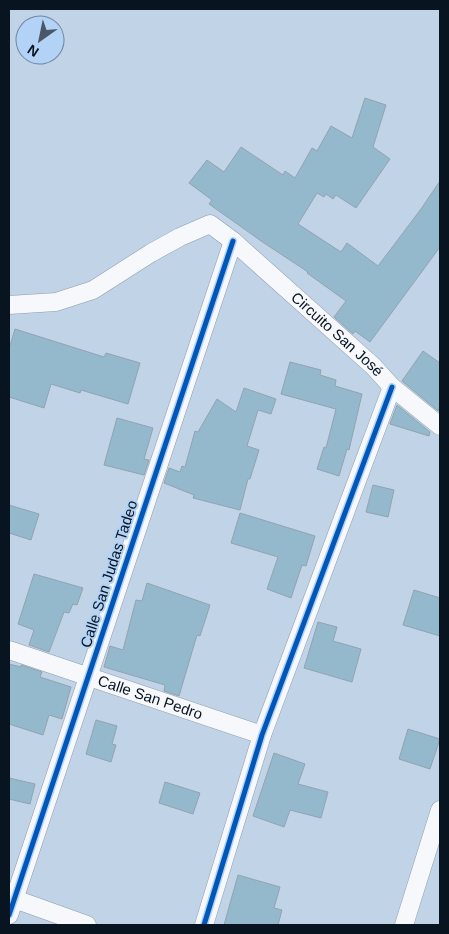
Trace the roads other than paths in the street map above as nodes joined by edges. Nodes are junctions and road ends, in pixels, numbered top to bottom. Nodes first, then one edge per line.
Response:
1 (233, 241) junction
2 (9, 305) edge
3 (392, 387) junction
4 (440, 426) edge
5 (9, 650) edge
6 (88, 677) junction
7 (262, 735) junction
8 (440, 810) edge
9 (11, 904) edge
10 (87, 925) edge
11 (204, 925) edge
12 (404, 925) edge

1 - 2 street, Circuito San José
1 - 3 street, Circuito San José
1 - 6 street, Calle San Judas Tadeo
3 - 4 street, Circuito San José
3 - 7 street
5 - 6 street, Calle San Pedro
6 - 7 street, Calle San Pedro
6 - 9 street, Calle San Judas Tadeo
7 - 11 street
8 - 12 street
9 - 10 street

